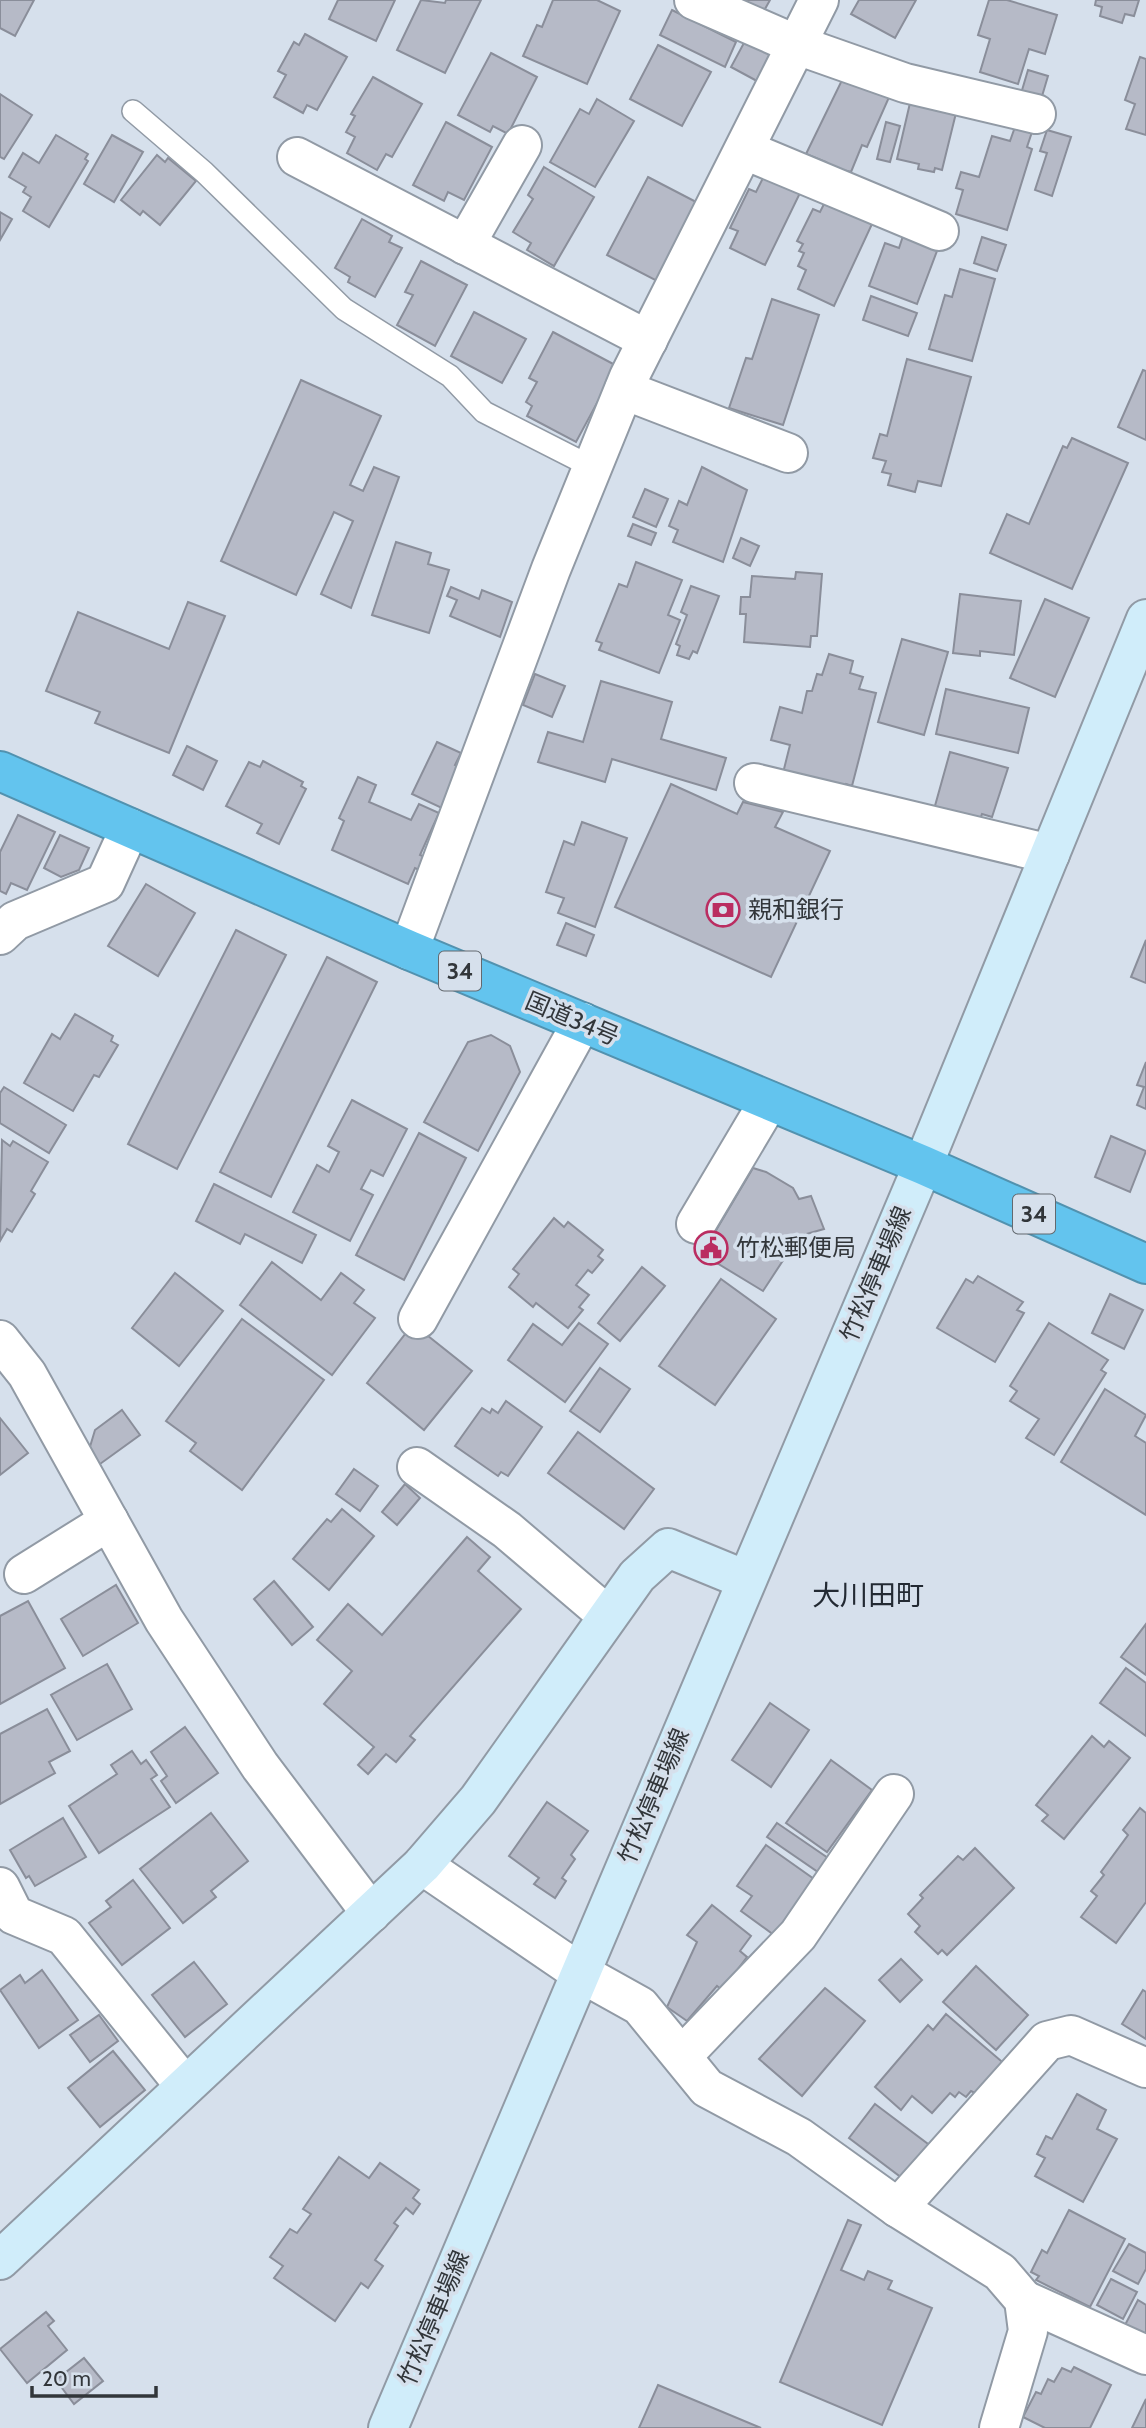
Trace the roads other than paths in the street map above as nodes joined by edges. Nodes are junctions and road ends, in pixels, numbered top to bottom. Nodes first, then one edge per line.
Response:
1 (694, 0) edge
2 (819, 0) edge
3 (797, 45) junction
4 (133, 111) dead end
5 (1036, 114) dead end
6 (522, 145) dead end
7 (745, 150) junction
8 (297, 157) dead end
9 (939, 231) dead end
10 (465, 245) junction
11 (648, 340) junction
12 (624, 390) junction
13 (788, 453) dead end
14 (592, 467) junction
15 (1146, 619) edge
16 (0, 771) edge
17 (754, 783) dead end
18 (130, 828) junction
19 (1050, 854) junction
20 (0, 935) edge
21 (408, 950) junction
22 (582, 1022) junction
23 (769, 1101) junction
24 (923, 1165) junction
25 (696, 1224) dead end
26 (1146, 1264) edge
27 (418, 1319) dead end
28 (0, 1340) edge
29 (416, 1467) dead end
30 (109, 1521) junction
31 (24, 1574) dead end
32 (746, 1580) junction
33 (608, 1616) junction
34 (894, 1794) dead end
35 (422, 1865) junction
36 (0, 1887) edge
37 (371, 1913) junction
38 (32, 1923) junction
39 (0, 1944) edge
40 (579, 1972) junction
41 (682, 2056) junction
42 (1146, 2067) edge
43 (186, 2086) junction
44 (898, 2208) junction
45 (0, 2260) edge
46 (1024, 2300) junction
47 (1146, 2355) edge
48 (388, 2428) edge
49 (999, 2428) edge

1 - 3 street
2 - 3 street
3 - 5 street
3 - 7 street
4 - 14 lane
6 - 10 street
7 - 9 street
7 - 11 street
8 - 10 street
10 - 11 street
11 - 12 street
12 - 13 street
12 - 14 street
14 - 21 street
15 - 19 street, 竹松停車場線
16 - 18 highway, 国道34号 / 34
17 - 19 street
18 - 20 street
18 - 21 highway, 国道34号 / 34
19 - 24 street, 竹松停車場線
21 - 22 highway, 国道34号 / 34
22 - 23 highway, 国道34号 / 34
22 - 27 street
23 - 24 highway, 国道34号 / 34
23 - 25 street
24 - 26 highway, 国道34号 / 34
24 - 32 street, 竹松停車場線
28 - 30 street
29 - 33 street
30 - 31 street
30 - 37 street
32 - 33 street
32 - 40 street, 竹松停車場線
33 - 35 street
34 - 41 street
35 - 37 street
35 - 40 street
36 - 38 street
37 - 43 street
38 - 39 street
38 - 43 street
40 - 41 street
40 - 48 street, 竹松停車場線
41 - 44 street
42 - 44 street
43 - 45 street
44 - 46 street
46 - 47 street
46 - 49 street

